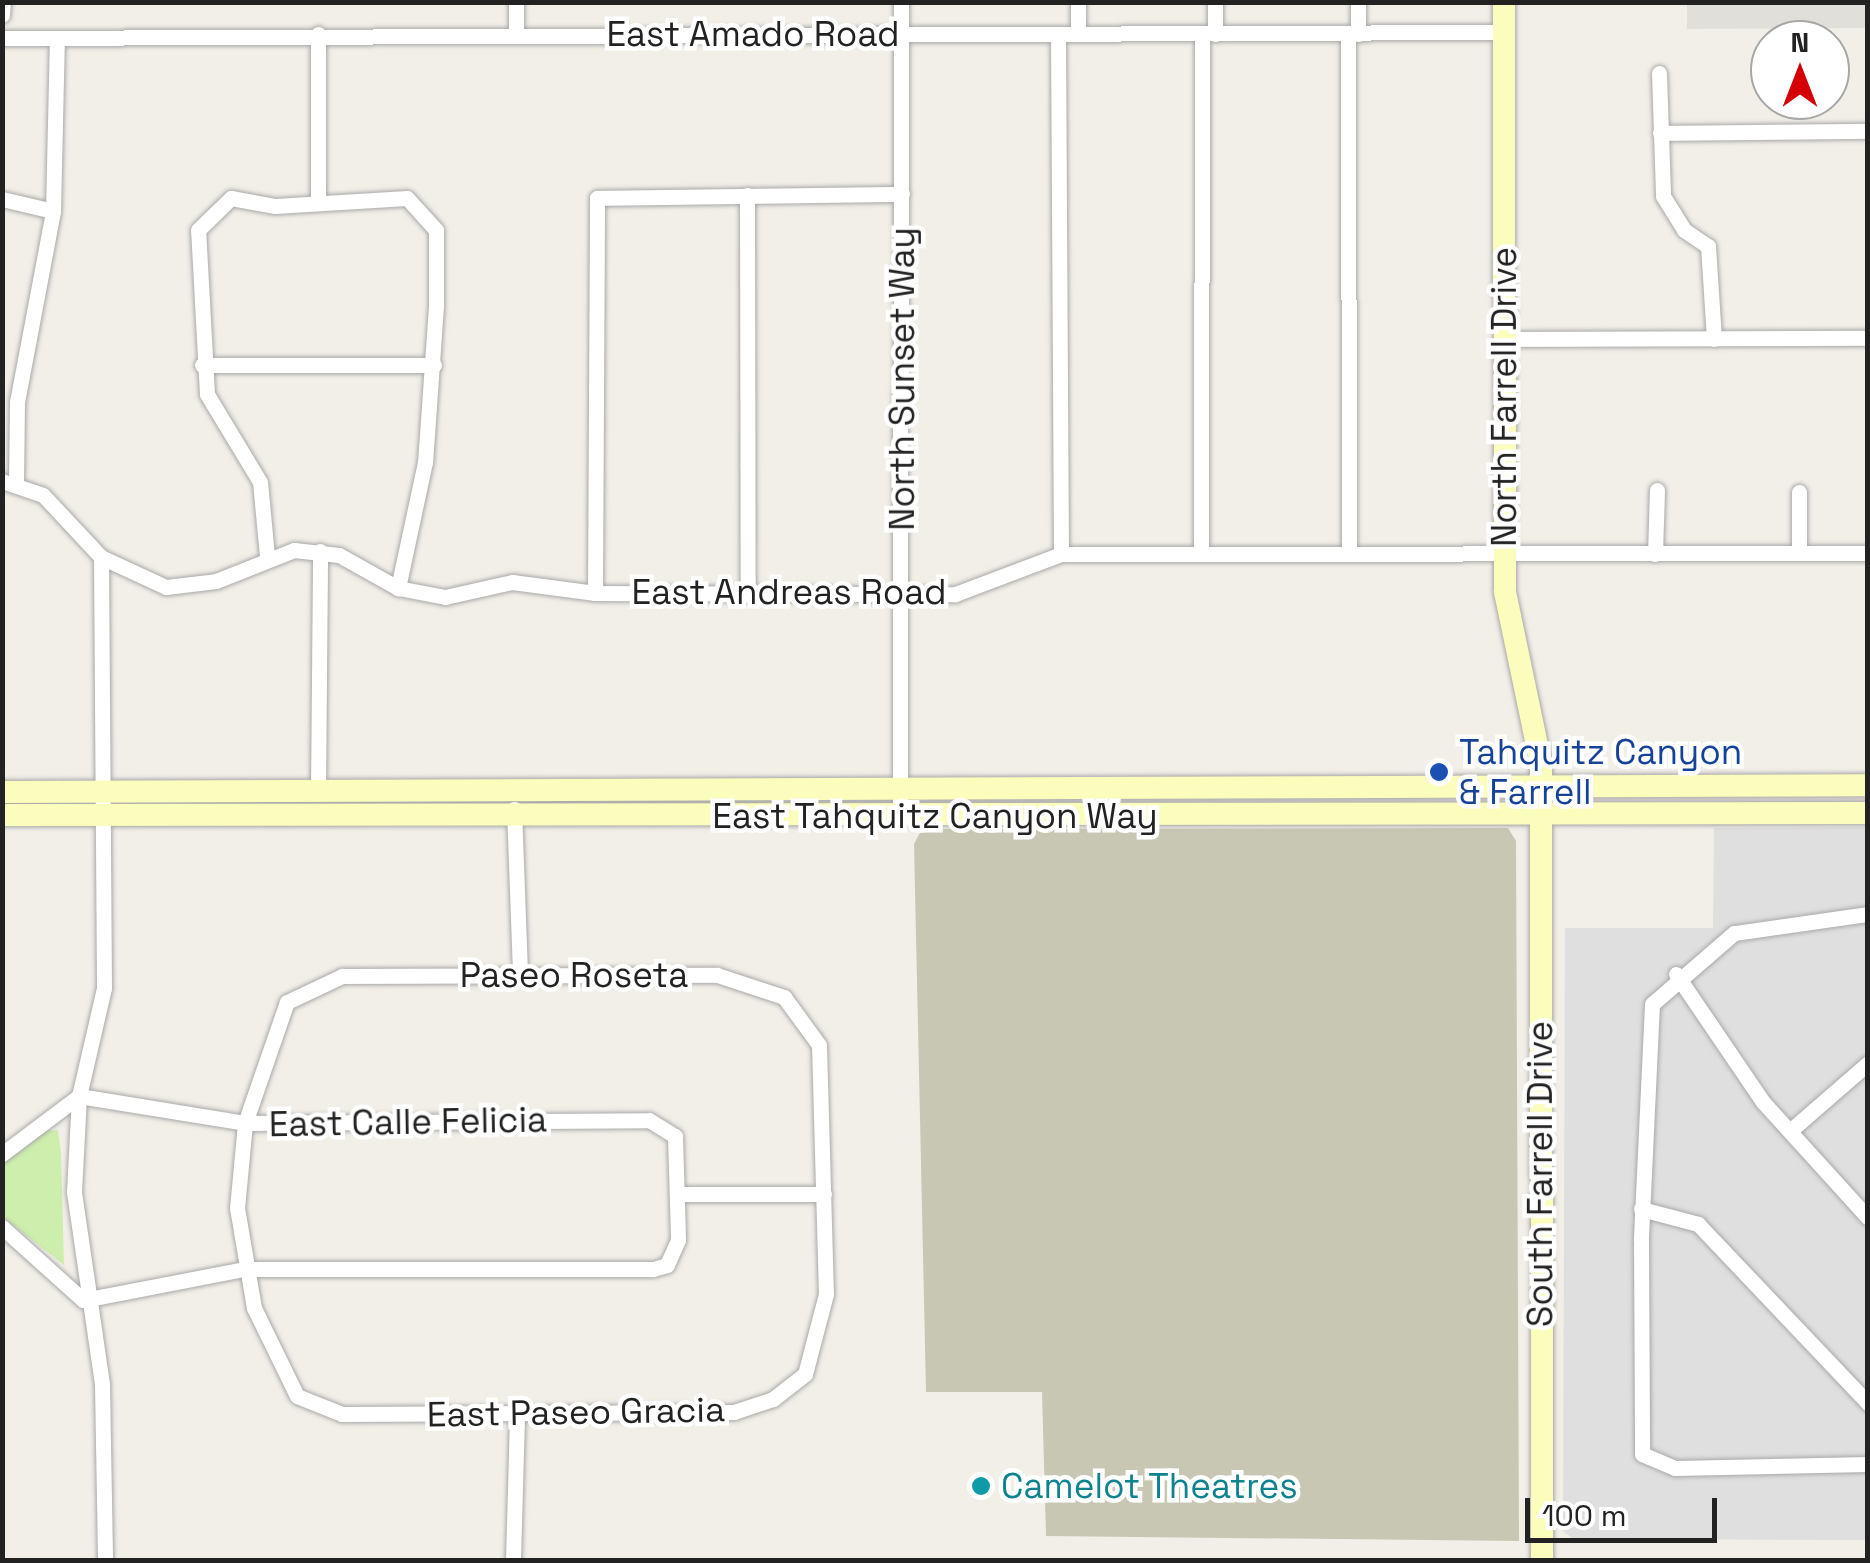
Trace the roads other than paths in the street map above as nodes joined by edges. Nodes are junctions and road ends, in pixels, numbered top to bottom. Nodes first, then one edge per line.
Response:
1 (3, 2) edge
2 (516, 2) edge
3 (902, 2) edge
4 (1078, 2) edge
5 (1216, 2) edge
6 (1358, 2) edge
7 (1504, 2) edge
8 (2, 15) edge
9 (1504, 32) junction
10 (516, 33) junction
11 (318, 34) junction
12 (1058, 34) junction
13 (1078, 34) junction
14 (1209, 34) junction
15 (1353, 34) junction
16 (902, 35) junction
17 (2, 38) edge
18 (56, 38) junction
19 (1660, 72) dead end
20 (1868, 132) edge
21 (1660, 133) junction
22 (747, 194) junction
23 (902, 194) junction
24 (2, 198) edge
25 (318, 200) junction
26 (53, 211) junction
27 (1504, 338) junction
28 (1714, 338) junction
29 (1868, 338) edge
30 (434, 364) junction
31 (202, 365) junction
32 (9, 482) edge
33 (1657, 490) dead end
34 (1799, 492) dead end
35 (320, 551) junction
36 (1799, 553) junction
37 (1868, 553) edge
38 (1061, 554) junction
39 (1200, 554) junction
40 (1349, 554) junction
41 (1504, 554) junction
42 (1655, 554) junction
43 (267, 556) junction
44 (102, 558) junction
45 (398, 588) junction
46 (595, 593) junction
47 (902, 594) junction
48 (748, 595) junction
49 (1868, 786) edge
50 (1541, 788) junction
51 (900, 791) junction
52 (2, 792) edge
53 (318, 792) junction
54 (514, 792) junction
55 (102, 803) junction
56 (1541, 813) junction
57 (1868, 814) edge
58 (2, 815) edge
59 (514, 816) junction
60 (900, 816) junction
61 (1868, 914) edge
62 (1676, 974) junction
63 (520, 975) junction
64 (1868, 1064) edge
65 (79, 1096) junction
66 (245, 1124) junction
67 (1792, 1130) junction
68 (2, 1154) edge
69 (678, 1194) junction
70 (824, 1194) junction
71 (1642, 1209) junction
72 (1868, 1218) edge
73 (2, 1227) edge
74 (244, 1269) junction
75 (83, 1300) junction
76 (1868, 1403) edge
77 (517, 1416) junction
78 (1868, 1464) edge
79 (105, 1560) edge
80 (512, 1560) edge
81 (1542, 1560) edge

1 - 8 street
2 - 10 street
3 - 16 street, North Sunset Way
4 - 13 street
5 - 14 street
6 - 15 street
7 - 9 main road, North Farrell Drive
9 - 15 street, East Amado Road
9 - 27 main road, North Farrell Drive
10 - 11 street, East Amado Road
10 - 16 street, East Amado Road
11 - 18 street, East Amado Road
11 - 25 street
12 - 13 street, East Amado Road
12 - 16 street, East Amado Road
12 - 38 street
13 - 14 street, East Amado Road
14 - 15 street, East Amado Road
14 - 39 street
15 - 40 street
16 - 23 street, North Sunset Way
17 - 18 street, East Amado Road
18 - 26 street
19 - 21 street
20 - 21 street
21 - 28 street
22 - 23 street
22 - 46 street
22 - 48 street
23 - 47 street, North Sunset Way
24 - 26 street
25 - 30 street
25 - 31 street
26 - 32 street
27 - 28 street
27 - 41 main road, North Farrell Drive
28 - 29 street
30 - 31 street
30 - 45 street
31 - 43 street
32 - 44 street
33 - 42 street
34 - 36 street
35 - 43 street
35 - 45 street, East Andreas Road
35 - 53 street
36 - 37 street, East Andreas Road
36 - 42 street, East Andreas Road
38 - 39 street, East Andreas Road
38 - 47 street, East Andreas Road
39 - 40 street, East Andreas Road
40 - 41 street, East Andreas Road
41 - 42 street, East Andreas Road
41 - 50 main road, North Farrell Drive
43 - 44 street
44 - 55 street
45 - 46 street, East Andreas Road
46 - 48 street, East Andreas Road
47 - 48 street, East Andreas Road
47 - 51 street, North Sunset Way
49 - 50 main road, East Tahquitz Canyon Way
50 - 51 main road, East Tahquitz Canyon Way
50 - 56 main road, South Farrell Drive
51 - 54 main road, East Tahquitz Canyon Way
51 - 60 street, North Sunset Way
52 - 55 main road, East Tahquitz Canyon Way
53 - 54 main road, East Tahquitz Canyon Way
53 - 55 main road, East Tahquitz Canyon Way
54 - 59 street
55 - 58 main road, East Tahquitz Canyon Way
55 - 59 main road, East Tahquitz Canyon Way
55 - 65 street
56 - 57 main road, East Tahquitz Canyon Way
56 - 60 main road, East Tahquitz Canyon Way
56 - 81 main road, South Farrell Drive
59 - 60 main road, East Tahquitz Canyon Way
59 - 63 street
61 - 62 street
62 - 67 street
62 - 71 street
63 - 66 street, Paseo Roseta
63 - 70 street, Paseo Roseta
64 - 67 street
65 - 66 street, East Calle Felicia
65 - 68 street
65 - 75 street
66 - 69 street, East Calle Felicia
66 - 74 street, Paseo Roseta
67 - 72 street
69 - 70 street
69 - 74 street
70 - 77 street, East Paseo Gracia
71 - 76 street
71 - 78 street
73 - 75 street
74 - 75 street
74 - 77 street, East Paseo Gracia
75 - 79 street
77 - 80 street

